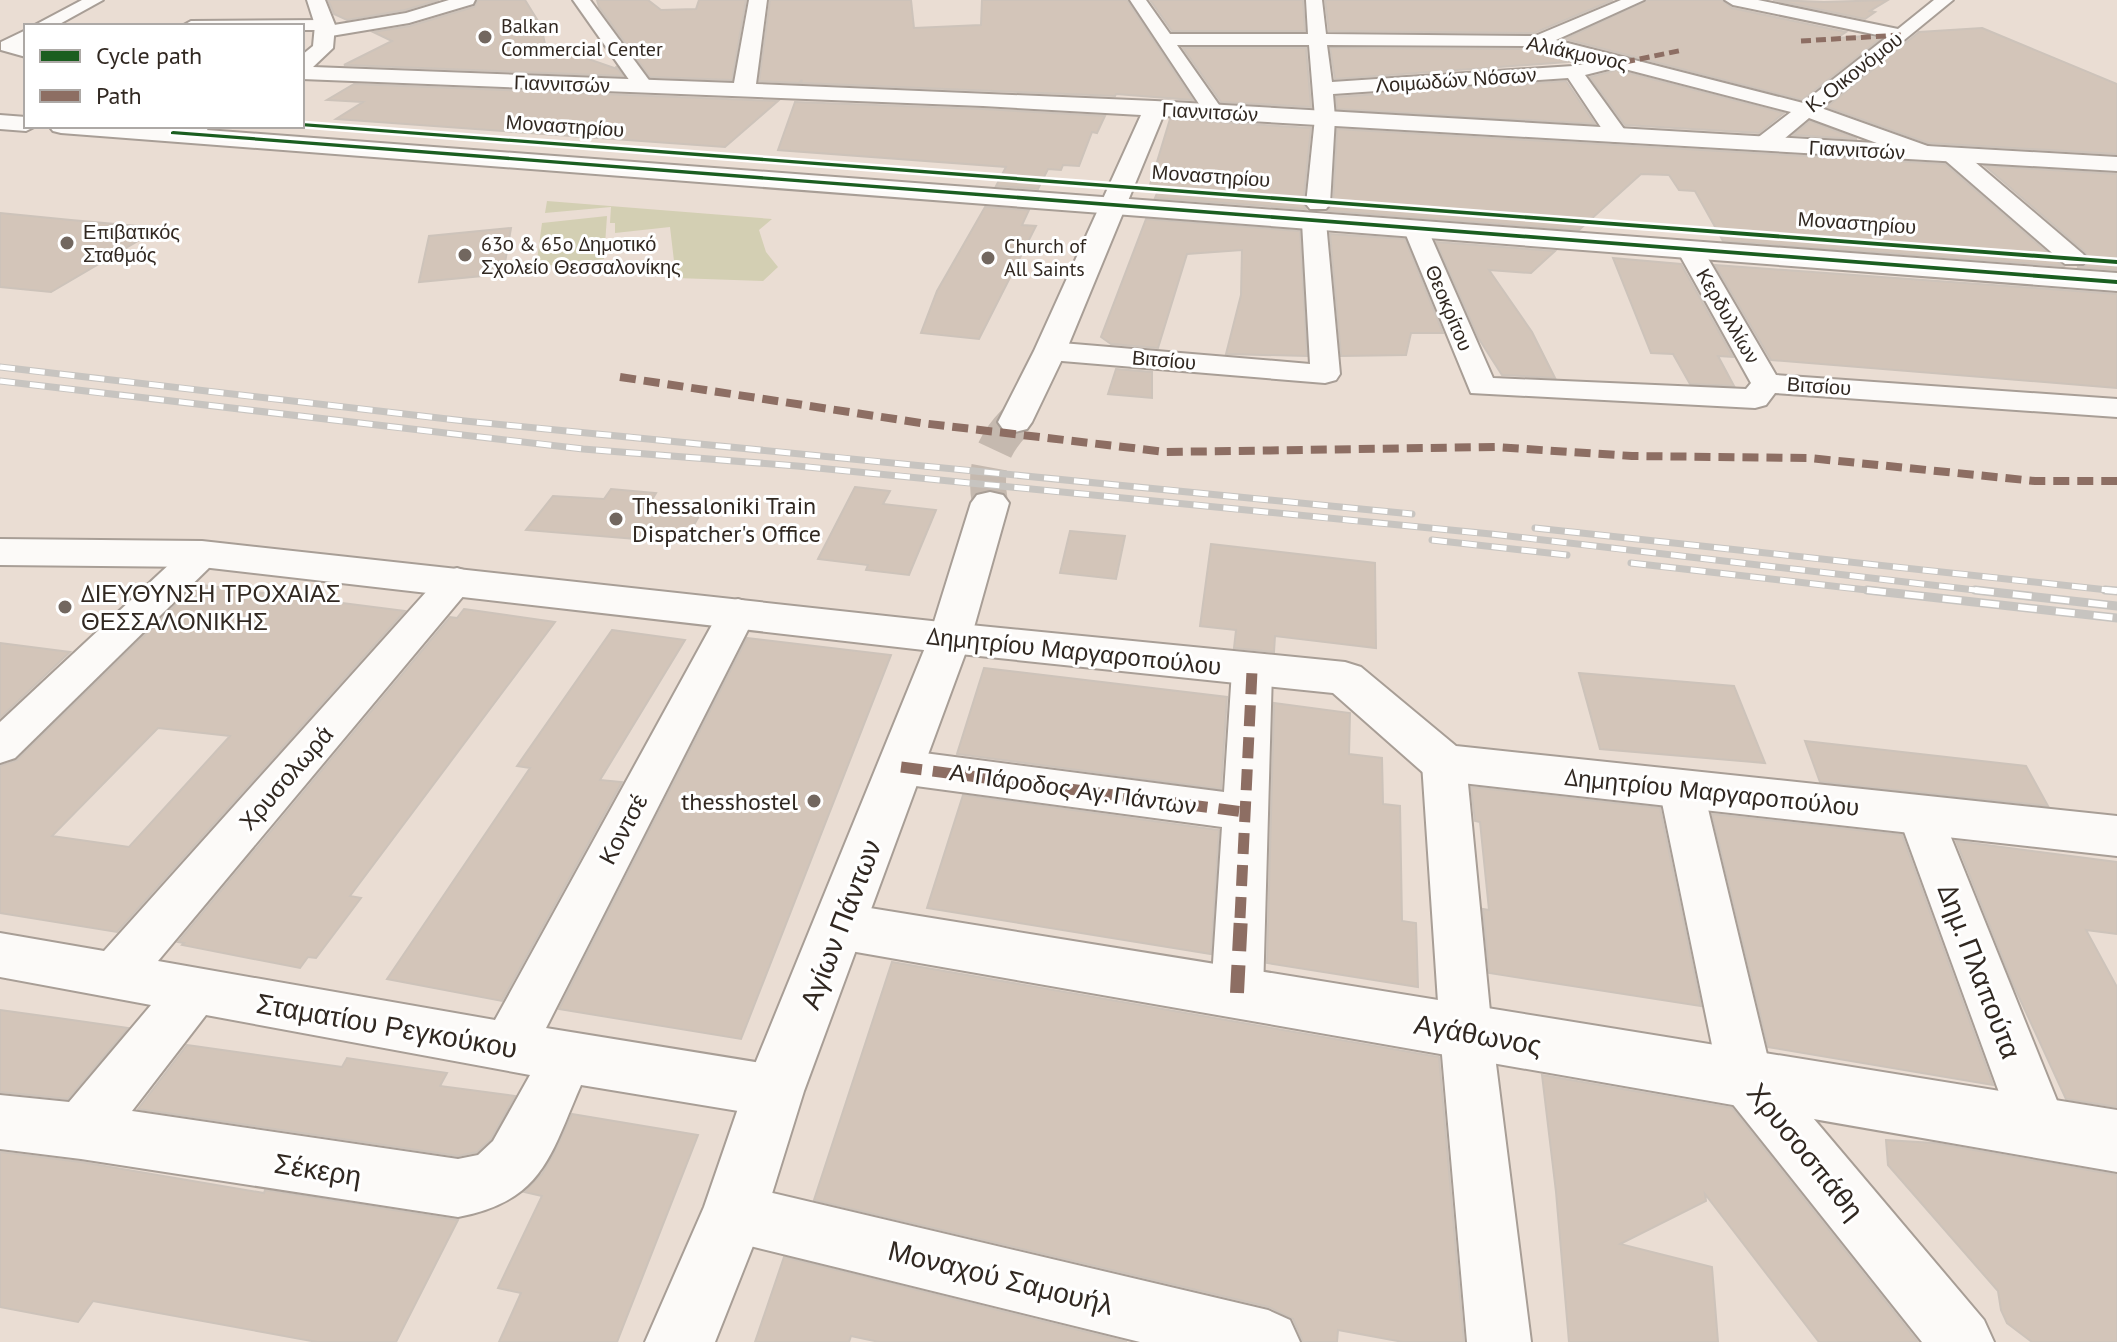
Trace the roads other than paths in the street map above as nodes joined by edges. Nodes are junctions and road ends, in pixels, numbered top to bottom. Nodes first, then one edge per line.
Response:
1 (95, 0) edge
2 (316, 0) edge
3 (467, 0) edge
4 (581, 0) edge
5 (758, 0) edge
6 (1138, 0) edge
7 (1314, 0) edge
8 (1636, 0) edge
9 (1733, 0) edge
10 (1945, 0) edge
11 (46, 24) edge
12 (0, 26) edge
13 (24, 26) edge
14 (304, 28) edge
15 (325, 28) junction
16 (1901, 35) junction
17 (24, 36) edge
18 (1165, 39) junction
19 (1320, 40) junction
20 (1538, 41) junction
21 (1801, 41) dead end
22 (24, 50) edge
23 (1683, 50) dead end
24 (1625, 62) junction
25 (1573, 72) junction
26 (304, 73) edge
27 (644, 87) junction
28 (1323, 89) junction
29 (744, 90) junction
30 (0, 105) edge
31 (24, 107) edge
32 (1155, 108) junction
33 (1806, 110) junction
34 (1214, 112) junction
35 (1325, 118) junction
36 (0, 122) edge
37 (24, 124) edge
38 (304, 125) edge
39 (186, 128) edge
40 (1618, 136) junction
41 (1764, 144) junction
42 (1928, 154) junction
43 (1954, 156) junction
44 (2117, 164) edge
45 (1115, 198) junction
46 (1316, 213) junction
47 (1416, 230) junction
48 (1690, 250) junction
49 (2074, 259) junction
50 (2117, 262) edge
51 (2117, 282) edge
52 (1050, 351) junction
53 (1766, 383) junction
54 (1482, 387) joint
55 (2117, 408) edge
56 (1015, 422) tunnel mouth
57 (990, 503) tunnel mouth
58 (0, 552) edge
59 (202, 554) junction
60 (457, 580) junction
61 (738, 612) junction
62 (950, 638) junction
63 (1252, 671) junction
64 (0, 747) edge
65 (1444, 763) junction
66 (901, 767) junction
67 (1681, 788) junction
68 (1244, 812) junction
69 (1920, 815) junction
70 (2117, 836) edge
71 (839, 926) junction
72 (0, 955) edge
73 (115, 975) junction
74 (194, 991) junction
75 (1237, 993) junction
76 (1466, 1032) junction
77 (509, 1046) junction
78 (566, 1057) junction
79 (1746, 1079) junction
80 (774, 1091) junction
81 (0, 1122) edge
82 (2040, 1128) junction
83 (81, 1131) junction
84 (2117, 1141) edge
85 (734, 1213) junction
86 (680, 1342) edge
87 (1268, 1342) edge
88 (1499, 1342) edge
89 (1962, 1342) edge

1 - 11 street
2 - 15 main road
3 - 15 street
4 - 27 street
5 - 29 main road
6 - 18 street
7 - 19 street
8 - 20 street
9 - 16 street
10 - 16 street, Κ. Οικονόμου
12 - 13 street
14 - 15 street
15 - 26 main road
16 - 21 street
16 - 33 street, Κ. Οικονόμου
17 - 22 street
18 - 19 street, Αλιάκμονος
18 - 34 street
19 - 20 street, Αλιάκμονος
19 - 28 street
20 - 24 street, Αλιάκμονος
23 - 24 street, Λοιμωδών Νόσων
24 - 25 street, Λοιμωδών Νόσων
24 - 33 street, Αλιάκμονος
25 - 28 street, Λοιμωδών Νόσων
25 - 40 street
26 - 27 main road, Γιαννιτσών
27 - 29 main road, Γιαννιτσών
28 - 35 street
29 - 32 main road, Γιαννιτσών
30 - 31 main road
32 - 34 main road, Γιαννιτσών
32 - 45 main road
33 - 41 street, Κ. Οικονόμου
33 - 42 street, Αλιάκμονος
34 - 35 main road, Γιαννιτσών
35 - 40 main road, Γιαννιτσών
35 - 46 street
36 - 37 main road
38 - 45 main road, Μοναστηρίου
39 - 45 main road, Μοναστηρίου
40 - 41 main road, Γιαννιτσών
41 - 42 main road, Γιαννιτσών
42 - 43 main road, Γιαννιτσών
43 - 44 main road, Γιαννιτσών
43 - 49 street
45 - 46 main road, Μοναστηρίου
45 - 52 main road
46 - 47 main road, Μοναστηρίου
46 - 49 main road, Μοναστηρίου
46 - 52 street, Βιτσίου
47 - 48 main road, Μοναστηρίου
47 - 54 street, Θεοκρίτου
48 - 51 main road, Μοναστηρίου
48 - 53 street, Κερδυλλίων
49 - 50 main road, Μοναστηρίου
52 - 56 main road
53 - 54 street, Βιτσίου
53 - 55 street, Βιτσίου
57 - 62 main road, Αγίων Πάντων
58 - 59 main road, Δημητρίου Μαργαροπούλου
59 - 60 main road, Δημητρίου Μαργαροπούλου
59 - 64 street
60 - 61 main road, Δημητρίου Μαργαροπούλου
60 - 73 street, Χρυσολωρά
61 - 62 main road, Δημητρίου Μαργαροπούλου
61 - 77 street, Κοντσέ
62 - 63 main road, Δημητρίου Μαργαροπούλου
62 - 66 main road, Αγίων Πάντων
63 - 65 main road, Δημητρίου Μαργαροπούλου
63 - 68 street
65 - 67 main road, Δημητρίου Μαργαροπούλου
65 - 76 street
66 - 68 street, Α' Πάροδος Αγ. Πάντων
66 - 71 main road, Αγίων Πάντων
67 - 69 main road, Δημητρίου Μαργαροπούλου
67 - 79 street, Χρυσοσπάθη
68 - 75 street
69 - 70 main road, Δημητρίου Μαργαροπούλου
69 - 82 street, Δημ. Πλαπούτα
71 - 75 main road, Αγάθωνος
71 - 80 main road, Αγίων Πάντων
72 - 73 street, Σταματίου Ρεγκούκου
73 - 74 street, Σταματίου Ρεγκούκου
74 - 77 street, Σταματίου Ρεγκούκου
74 - 83 street
75 - 76 main road, Αγάθωνος
76 - 79 main road, Αγάθωνος
76 - 88 street
77 - 78 street, Σταματίου Ρεγκούκου
78 - 80 street, Σταματίου Ρεγκούκου
78 - 83 street, Σέκερη
79 - 82 main road, Αγάθωνος
79 - 89 street, Χρυσοσπάθη
80 - 85 main road, Αγίων Πάντων
81 - 83 street, Σέκερη
82 - 84 main road, Αγάθωνος
85 - 86 main road, Αγίων Πάντων
85 - 87 street, Μοναχού Σαμουήλ

